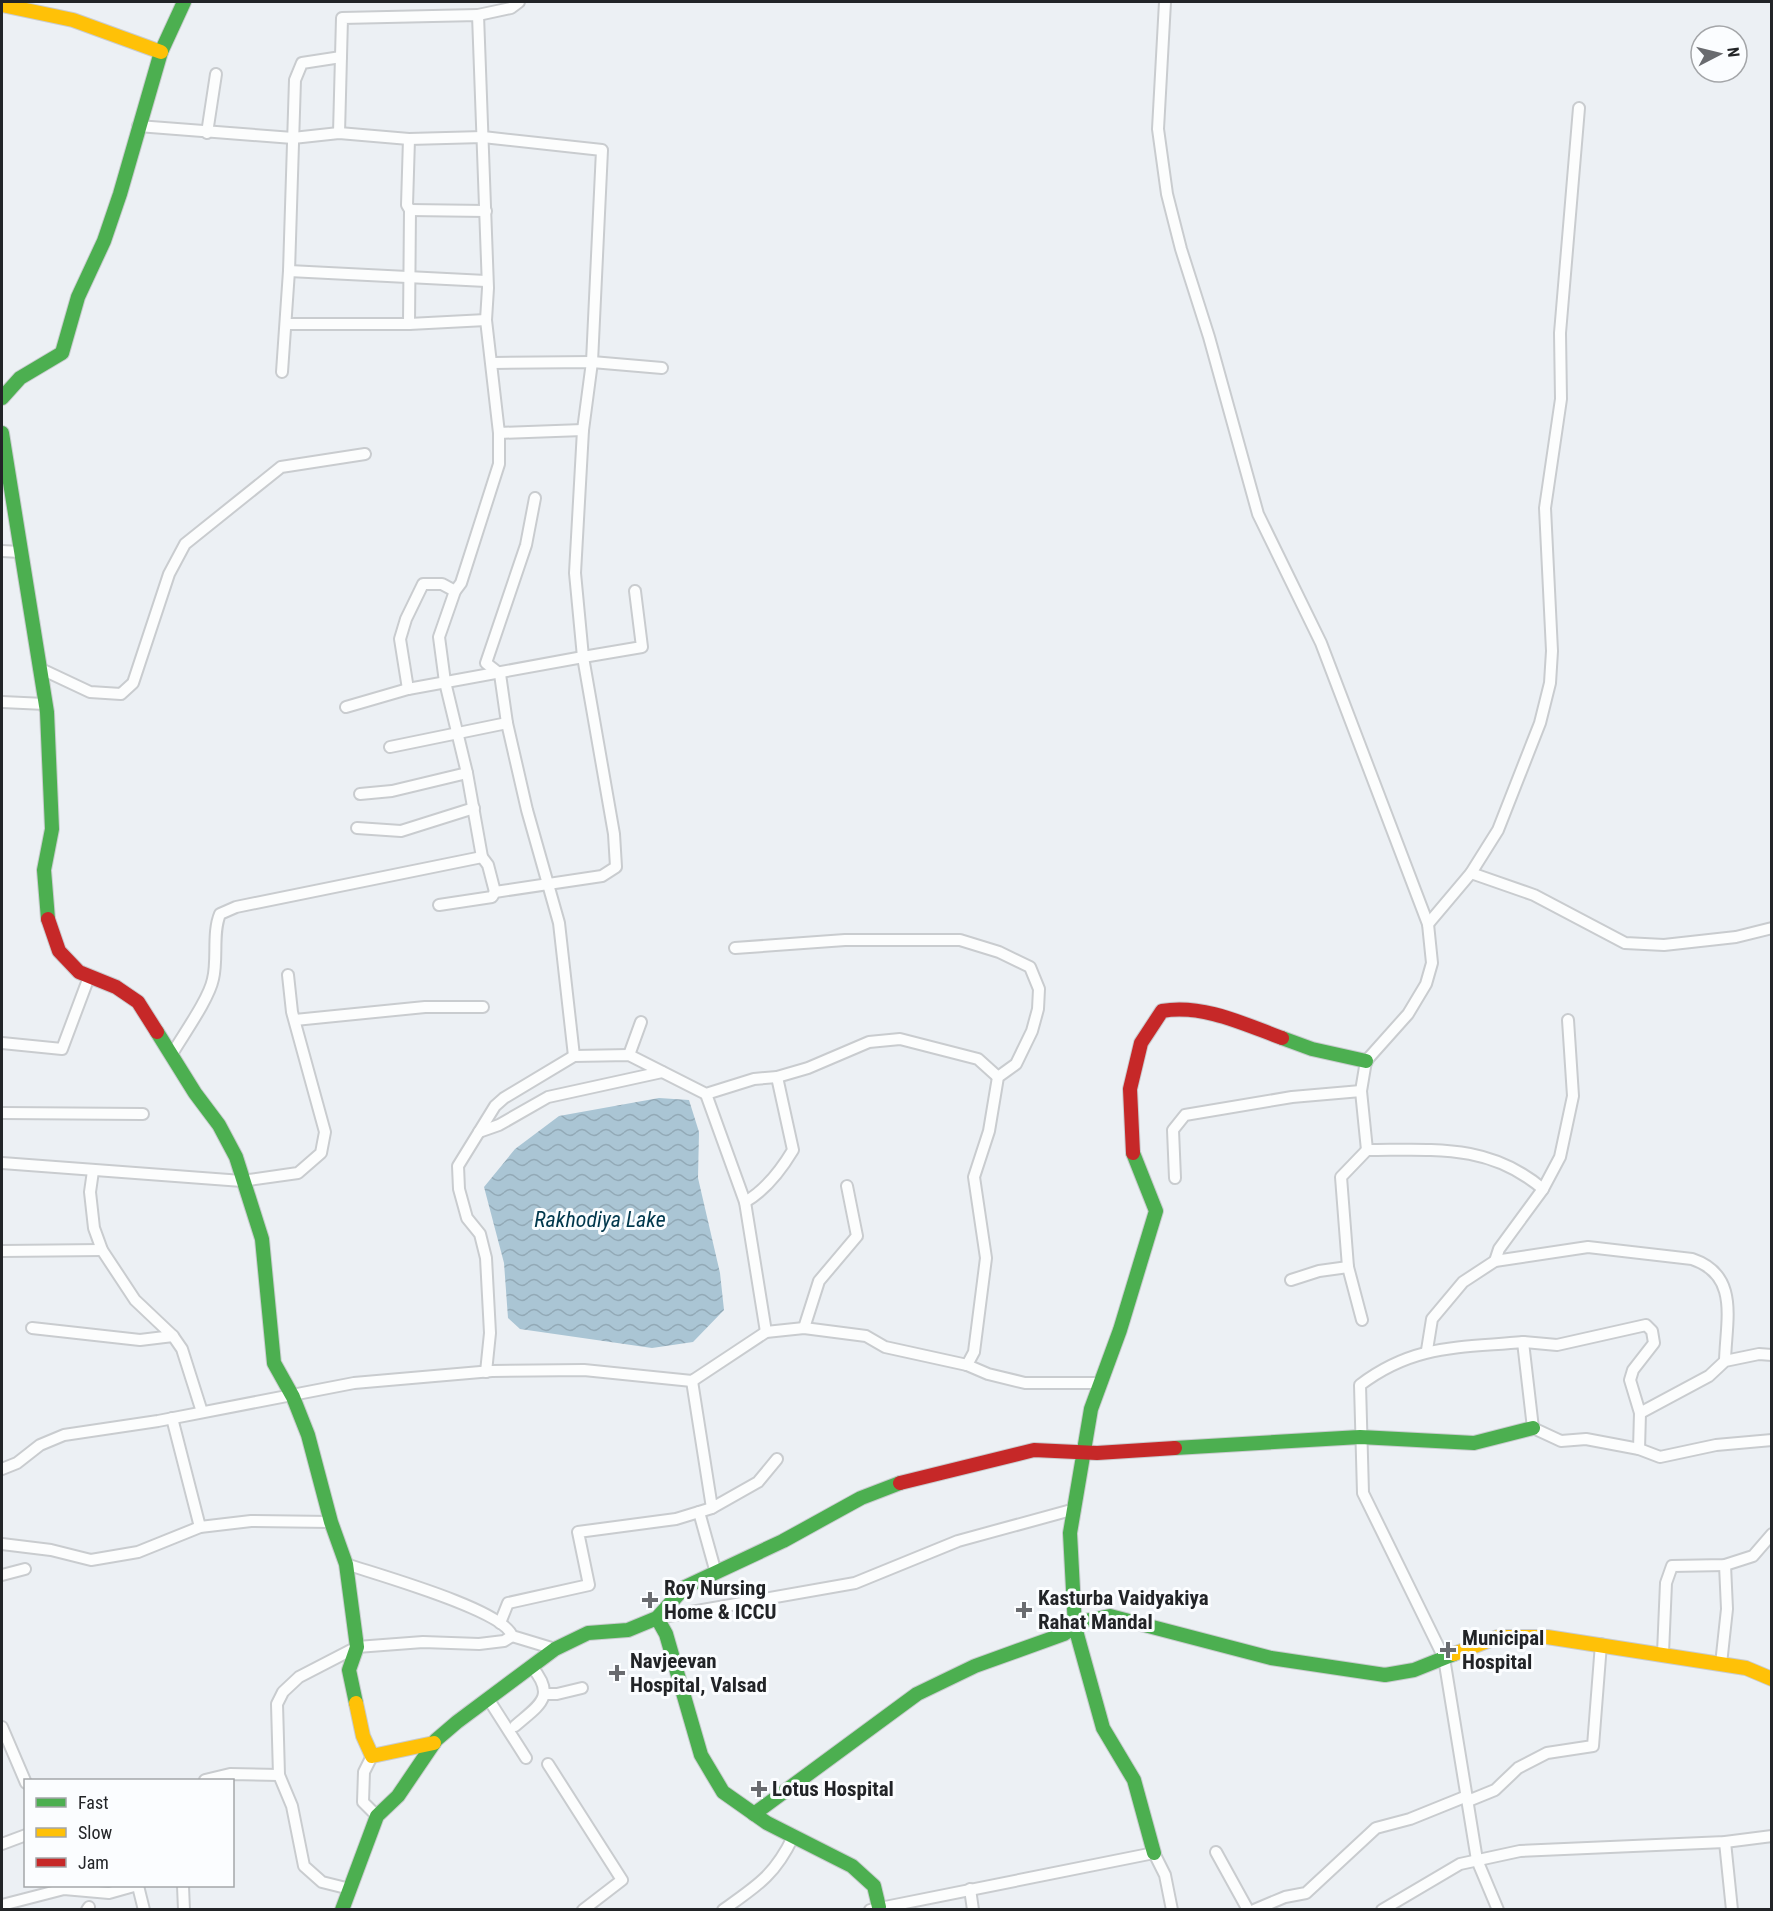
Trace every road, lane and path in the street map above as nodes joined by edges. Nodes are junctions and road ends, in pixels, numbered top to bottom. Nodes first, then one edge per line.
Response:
1 (184, 2) edge
2 (519, 2) edge
3 (1165, 2) edge
4 (2, 5) edge
5 (478, 15) junction
6 (161, 52) junction
7 (341, 57) junction
8 (216, 74) dead end
9 (1579, 108) dead end
10 (138, 126) junction
11 (207, 133) junction
12 (339, 133) junction
13 (483, 137) junction
14 (293, 138) junction
15 (409, 138) junction
16 (410, 210) junction
17 (486, 211) junction
18 (289, 271) junction
19 (410, 278) junction
20 (486, 281) junction
21 (486, 320) junction
22 (286, 324) junction
23 (409, 324) junction
24 (592, 362) junction
25 (492, 363) junction
26 (662, 368) dead end
27 (282, 372) dead end
28 (2, 398) edge
29 (583, 430) junction
30 (2, 433) edge
31 (499, 433) junction
32 (365, 454) dead end
33 (535, 498) dead end
34 (2, 551) edge
35 (20, 552) junction
36 (455, 591) junction
37 (635, 591) dead end
38 (584, 657) junction
39 (39, 668) junction
40 (500, 674) junction
41 (445, 682) junction
42 (408, 689) junction
43 (2, 702) edge
44 (45, 704) junction
45 (346, 707) dead end
46 (507, 723) junction
47 (457, 734) junction
48 (390, 747) dead end
49 (467, 772) junction
50 (360, 794) dead end
51 (474, 808) junction
52 (357, 828) dead end
53 (482, 857) junction
54 (1471, 873) junction
55 (550, 885) junction
56 (495, 892) junction
57 (439, 905) dead end
58 (1428, 924) junction
59 (1772, 928) edge
60 (735, 948) dead end
61 (288, 975) dead end
62 (89, 976) junction
63 (483, 1007) dead end
64 (296, 1020) junction
65 (1568, 1020) dead end
66 (641, 1022) dead end
67 (2, 1043) edge
68 (172, 1054) junction
69 (574, 1056) junction
70 (629, 1056) junction
71 (1366, 1061) junction
72 (662, 1072) junction
73 (777, 1077) junction
74 (998, 1077) junction
75 (1361, 1091) junction
76 (706, 1094) junction
77 (2, 1113) edge
78 (143, 1114) dead end
79 (479, 1132) junction
80 (1367, 1150) junction
81 (2, 1163) edge
82 (93, 1170) junction
83 (1175, 1178) dead end
84 (242, 1181) junction
85 (847, 1186) dead end
86 (1543, 1189) junction
87 (745, 1202) junction
88 (102, 1250) junction
89 (2, 1251) edge
90 (1496, 1261) junction
91 (1348, 1267) junction
92 (1291, 1280) dead end
93 (1362, 1320) dead end
94 (32, 1328) dead end
95 (804, 1328) junction
96 (766, 1332) junction
97 (173, 1336) junction
98 (1523, 1342) junction
99 (1427, 1350) junction
100 (1772, 1354) edge
101 (1725, 1361) junction
102 (967, 1365) junction
103 (486, 1372) junction
104 (692, 1381) junction
105 (1101, 1383) junction
106 (293, 1397) junction
107 (202, 1412) junction
108 (1640, 1413) junction
109 (172, 1418) junction
110 (1533, 1428) junction
111 (1360, 1437) junction
112 (1772, 1440) edge
113 (1639, 1449) junction
114 (1085, 1452) junction
115 (777, 1459) dead end
116 (2, 1468) edge
117 (712, 1508) junction
118 (1075, 1509) junction
119 (699, 1512) junction
120 (331, 1522) junction
121 (200, 1527) junction
122 (1772, 1534) edge
123 (2, 1544) edge
124 (346, 1564) junction
125 (1725, 1565) junction
126 (25, 1569) dead end
127 (716, 1573) junction
128 (2, 1575) edge
129 (657, 1618) junction
130 (500, 1623) junction
131 (1075, 1627) junction
132 (512, 1636) junction
133 (1601, 1644) junction
134 (357, 1647) junction
135 (555, 1649) junction
136 (1663, 1653) junction
137 (1444, 1658) junction
138 (1721, 1664) junction
139 (532, 1667) junction
140 (1772, 1679) edge
141 (582, 1688) dead end
142 (545, 1694) junction
143 (489, 1701) junction
144 (515, 1726) dead end
145 (2, 1727) edge
146 (435, 1743) junction
147 (372, 1756) junction
148 (526, 1758) dead end
149 (548, 1764) dead end
150 (279, 1775) junction
151 (24, 1779) edge
152 (210, 1779) edge
153 (1467, 1799) junction
154 (754, 1814) junction
155 (376, 1816) junction
156 (24, 1836) edge
157 (1772, 1836) edge
158 (793, 1837) junction
159 (1725, 1842) junction
160 (2, 1844) edge
161 (1216, 1852) dead end
162 (1154, 1853) junction
163 (1477, 1860) junction
164 (64, 1887) edge
165 (132, 1887) edge
166 (136, 1887) edge
167 (183, 1887) edge
168 (350, 1889) junction
169 (970, 1889) junction
170 (2, 1905) edge
171 (875, 1909) edge
172 (144, 1910) edge
173 (184, 1910) edge
174 (342, 1910) edge
175 (583, 1910) edge
176 (723, 1910) edge
177 (973, 1910) edge
178 (1172, 1910) edge
179 (1248, 1910) edge
180 (1254, 1910) edge
181 (1382, 1910) edge
182 (1498, 1910) edge
183 (1732, 1910) edge

1 - 6 street
2 - 5 street
3 - 58 street
4 - 6 street
5 - 7 street
5 - 13 street
6 - 10 street
7 - 12 street
7 - 14 street
8 - 11 street
9 - 54 street
10 - 11 street
10 - 28 street
11 - 14 street
12 - 14 street
12 - 15 street
13 - 15 street
13 - 17 street
13 - 24 street
14 - 18 street
15 - 16 street
16 - 17 street
16 - 19 street
17 - 20 street
18 - 19 street
18 - 22 street
19 - 20 street
19 - 23 street
20 - 21 street
21 - 23 street
21 - 25 street
22 - 23 street
22 - 27 street
24 - 25 street
24 - 26 street
24 - 29 street
25 - 31 street
29 - 31 street
29 - 38 street
30 - 35 street
31 - 36 street
32 - 39 street
33 - 40 street
34 - 35 street
35 - 39 street
36 - 41 street
36 - 42 street
37 - 38 street
38 - 40 street
38 - 55 street
39 - 44 street
40 - 41 street
40 - 46 street
41 - 42 street
41 - 47 street
42 - 45 street
43 - 44 street
44 - 62 street
46 - 47 street
46 - 55 street
47 - 48 street
47 - 49 street
49 - 50 street
49 - 51 street
51 - 52 street
51 - 53 street
53 - 56 street
53 - 68 street
54 - 58 street
54 - 59 street
55 - 56 street
55 - 69 street
56 - 57 street
58 - 71 street
60 - 74 street
61 - 64 street
62 - 67 street
62 - 68 street
63 - 64 street
64 - 84 street
65 - 86 street
66 - 70 street
68 - 84 street
69 - 70 street
69 - 79 street
70 - 72 street
71 - 75 street
71 - 105 street
72 - 76 street
72 - 79 street
73 - 74 street
73 - 76 street
73 - 87 street
74 - 102 street
75 - 80 street
75 - 83 street
76 - 87 street
77 - 78 street
79 - 103 street
80 - 86 street
80 - 91 street
81 - 82 street
82 - 84 street
82 - 88 street
84 - 106 street
85 - 95 street
86 - 90 street
87 - 96 street
88 - 89 street
88 - 97 street
90 - 99 street
90 - 101 street
91 - 92 street
91 - 93 street
94 - 97 street
95 - 96 street
95 - 102 street
96 - 104 street
97 - 107 street
98 - 99 street
98 - 108 street
98 - 110 street
99 - 111 street
100 - 101 street
101 - 108 street
102 - 105 street
103 - 104 street
103 - 106 street
104 - 117 street
105 - 114 street
106 - 107 street
106 - 120 street
107 - 109 street
108 - 113 street
109 - 116 street
109 - 121 street
110 - 111 street
110 - 113 street
111 - 114 street
111 - 137 street
112 - 113 street
114 - 118 street
114 - 127 street
115 - 117 street
117 - 119 street
118 - 129 street
118 - 131 street
119 - 127 street
119 - 130 street
120 - 121 street
120 - 124 street
121 - 123 street
122 - 125 street
124 - 130 street
124 - 134 street
125 - 136 street
125 - 138 street
126 - 128 street
127 - 129 street
129 - 135 street
129 - 154 street
130 - 132 street
131 - 137 street
131 - 154 street
131 - 162 street
132 - 134 street
132 - 135 street
133 - 136 street
133 - 137 street
133 - 153 street
134 - 147 street
134 - 150 street
135 - 139 street
136 - 138 street
137 - 153 street
138 - 140 street
139 - 142 street
139 - 143 street
141 - 142 street
142 - 144 street
143 - 146 street
143 - 148 street
145 - 151 street
146 - 147 street
146 - 155 street
147 - 155 street
149 - 175 street
150 - 152 street
150 - 168 street
153 - 163 street
153 - 180 street
154 - 158 street
155 - 168 street
156 - 160 street
157 - 159 street
158 - 171 street
158 - 176 street
159 - 163 street
159 - 183 street
161 - 179 street
162 - 169 street
162 - 178 street
163 - 181 street
163 - 182 street
164 - 165 street
164 - 170 street
166 - 172 street
167 - 173 street
168 - 174 street
169 - 171 street
169 - 177 street

